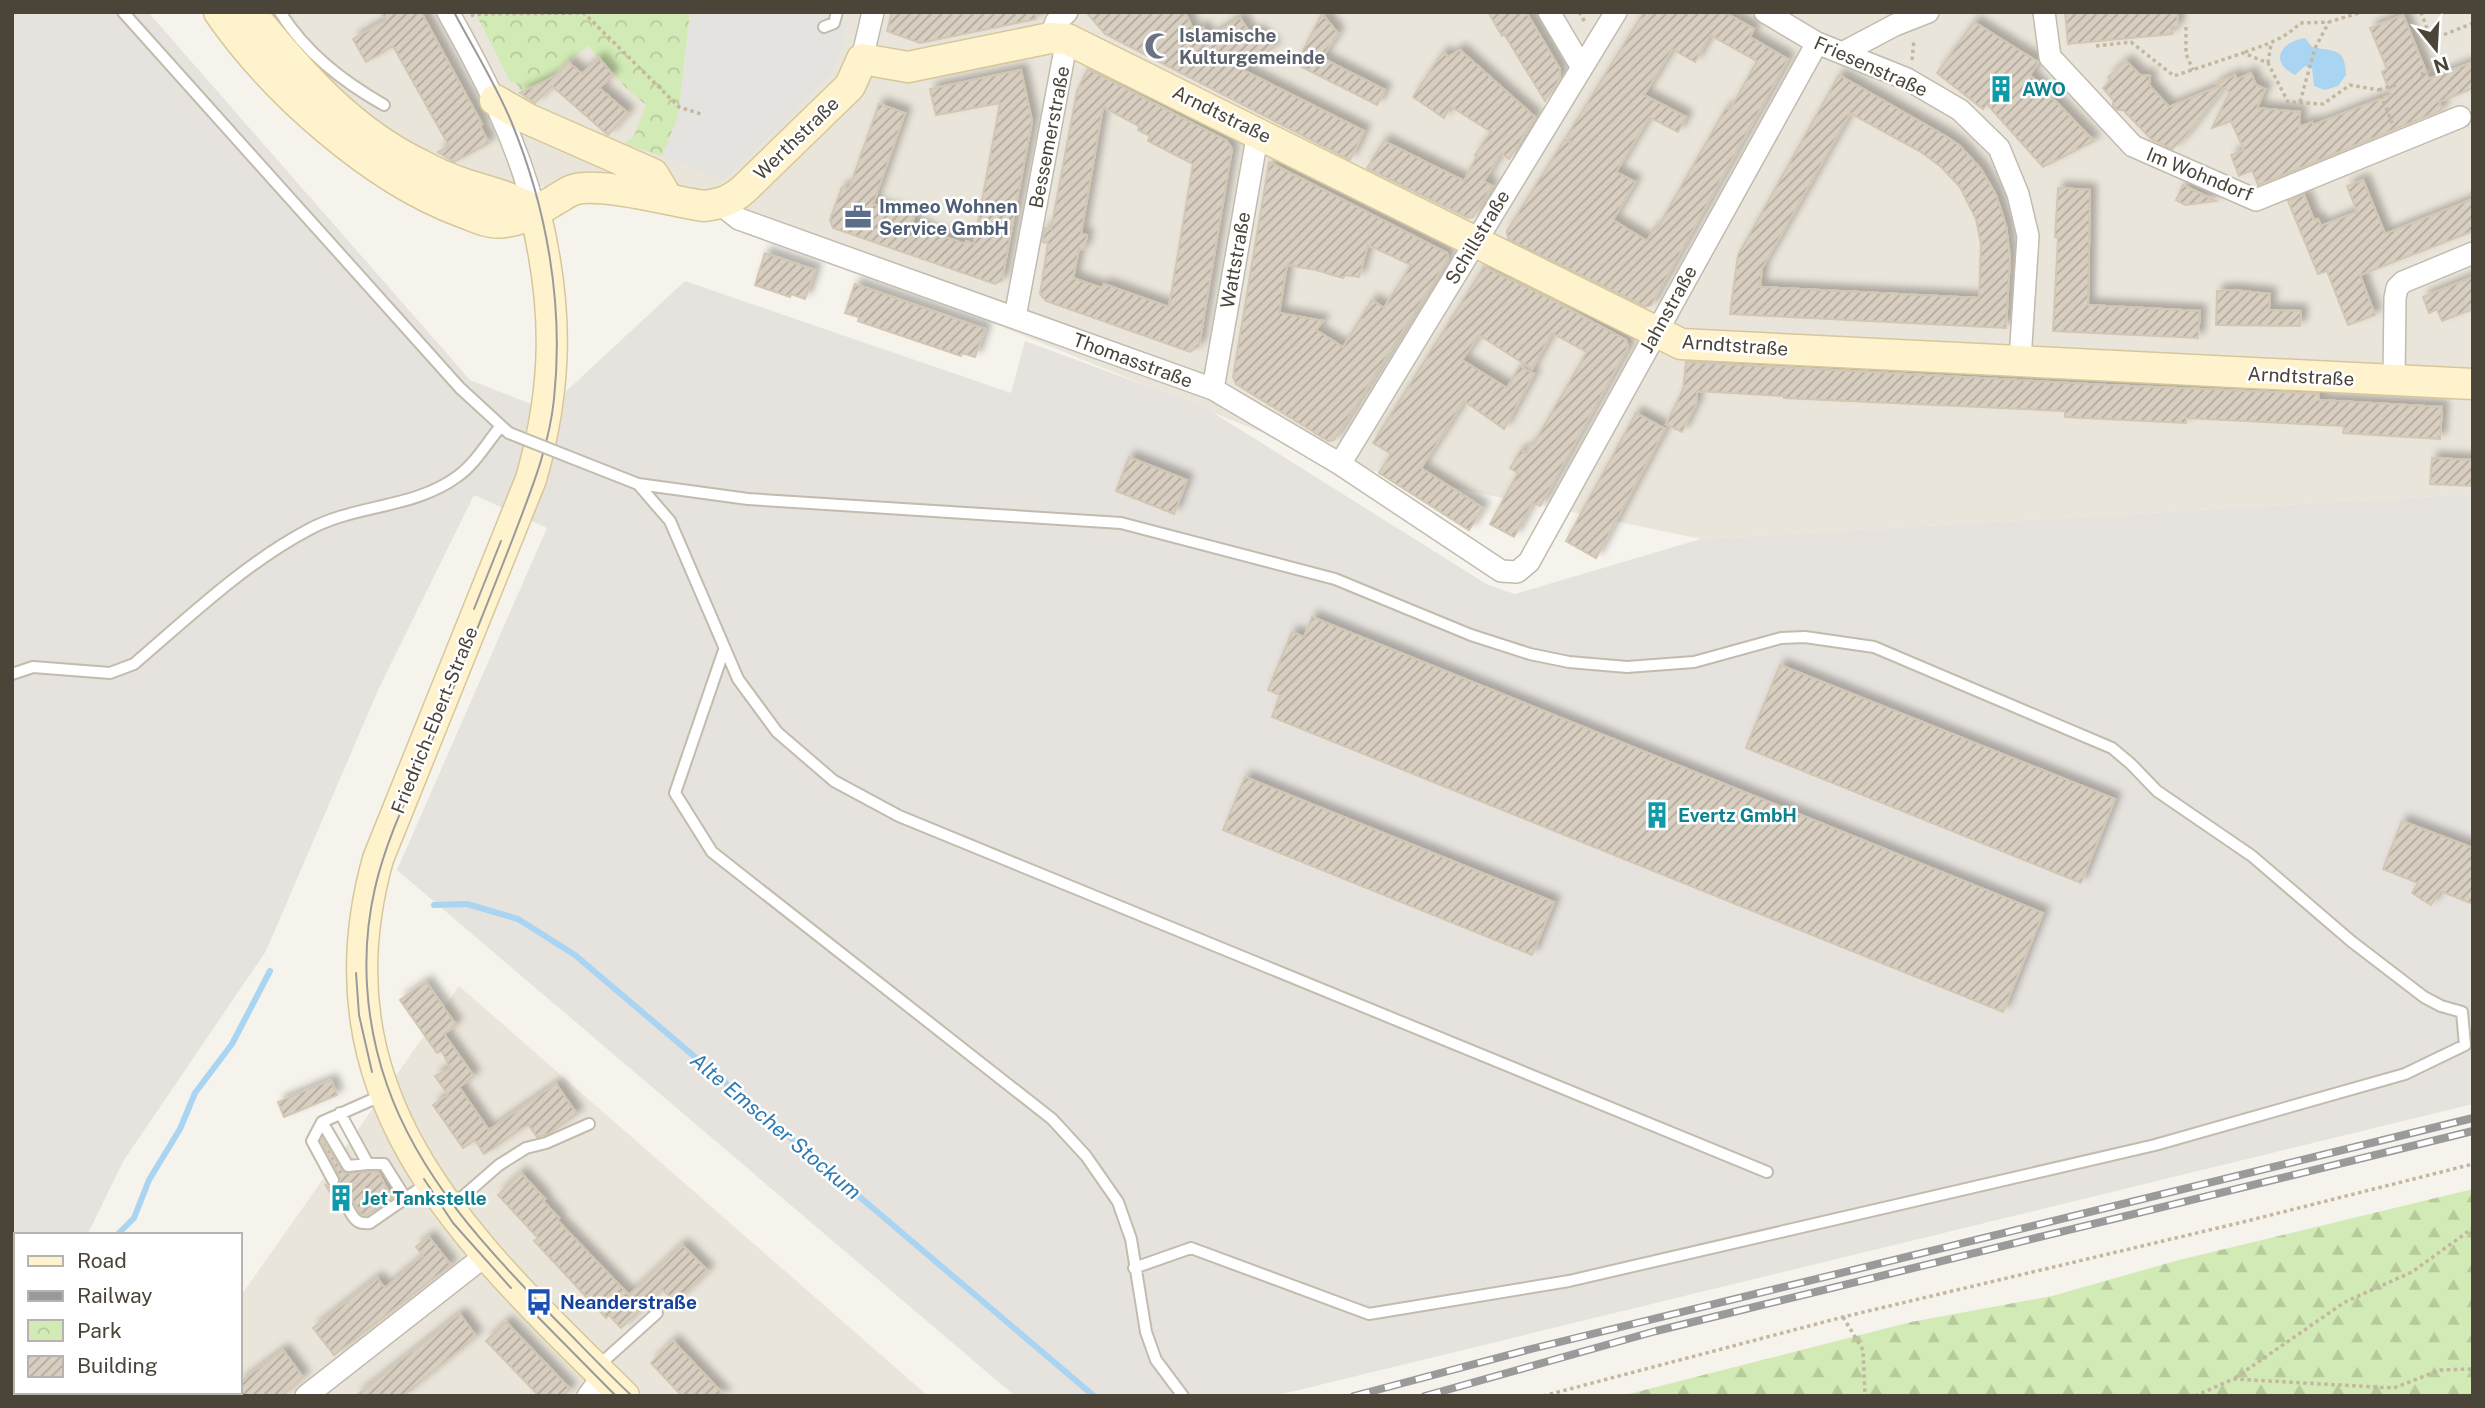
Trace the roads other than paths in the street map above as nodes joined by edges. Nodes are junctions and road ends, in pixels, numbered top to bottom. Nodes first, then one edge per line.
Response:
1 (123, 12) edge
2 (219, 12) edge
3 (250, 12) edge
4 (280, 12) edge
5 (837, 12) edge
6 (873, 12) edge
7 (1549, 12) edge
8 (1616, 12) edge
9 (1765, 12) edge
10 (2044, 12) edge
11 (1920, 15) edge
12 (451, 19) edge
13 (824, 27) dead end
14 (1061, 30) edge
15 (1816, 43) junction
16 (1844, 52) junction
17 (862, 60) junction
18 (1581, 66) junction
19 (495, 100) junction
20 (384, 104) dead end
21 (2460, 117) dead end
22 (1258, 132) junction
23 (668, 199) junction
24 (720, 204) junction
25 (535, 212) junction
26 (1475, 241) junction
27 (2473, 253) edge
28 (1015, 317) junction
29 (1655, 332) junction
30 (2020, 360) junction
31 (2394, 381) junction
32 (2473, 384) edge
33 (1213, 389) junction
34 (505, 430) junction
35 (1340, 464) junction
36 (638, 484) junction
37 (1517, 572) joint
38 (724, 650) junction
39 (12, 674) edge
40 (385, 1094) junction
41 (340, 1113) junction
42 (322, 1122) junction
43 (589, 1125) dead end
44 (368, 1164) junction
45 (1767, 1172) dead end
46 (333, 1180) dead end
47 (431, 1181) junction
48 (406, 1199) junction
49 (347, 1206) dead end
50 (449, 1208) junction
51 (486, 1255) junction
52 (1134, 1268) junction
53 (657, 1313) dead end
54 (603, 1384) edge
55 (1182, 1395) edge
56 (306, 1396) edge

1 - 34 lane
2 - 25 street
3 - 25 street
4 - 20 lane
5 - 13 lane
6 - 17 street
7 - 18 street
8 - 18 street, Schillstraße
9 - 15 street, Friesenstraße
10 - 21 street, Im Wohndorf
11 - 16 street
12 - 19 street, Friedrich-Ebert-Straße
14 - 17 street
14 - 22 street, Arndtstraße
14 - 28 street, Bessemerstraße
15 - 16 street, Friesenstraße
15 - 29 street, Jahnstraße
16 - 30 street, Friesenstraße
17 - 24 street, Werthstraße
18 - 26 street, Schillstraße
19 - 23 street
19 - 25 street, Friedrich-Ebert-Straße
22 - 26 street, Arndtstraße
22 - 33 street, Wattstraße
23 - 24 street
23 - 25 street
24 - 28 street, Thomasstraße
25 - 40 street, Friedrich-Ebert-Straße
26 - 29 street, Arndtstraße
26 - 35 street, Schillstraße
27 - 31 street
28 - 33 street, Thomasstraße
29 - 30 street, Arndtstraße
29 - 37 street, Jahnstraße
30 - 31 street, Arndtstraße
31 - 32 street, Arndtstraße
33 - 35 street, Thomasstraße
34 - 36 lane, bridge
34 - 39 lane
35 - 37 street, Thomasstraße
36 - 38 lane
36 - 52 lane
38 - 45 lane
38 - 52 lane
40 - 41 lane
40 - 47 street, Friedrich-Ebert-Straße
41 - 42 lane
41 - 44 lane
42 - 44 lane
42 - 46 lane
43 - 50 lane
44 - 48 lane
47 - 48 lane
47 - 50 street, Friedrich-Ebert-Straße
48 - 49 lane
50 - 51 street, Friedrich-Ebert-Straße
51 - 54 street, Friedrich-Ebert-Straße
51 - 56 street
52 - 55 lane
53 - 54 lane

